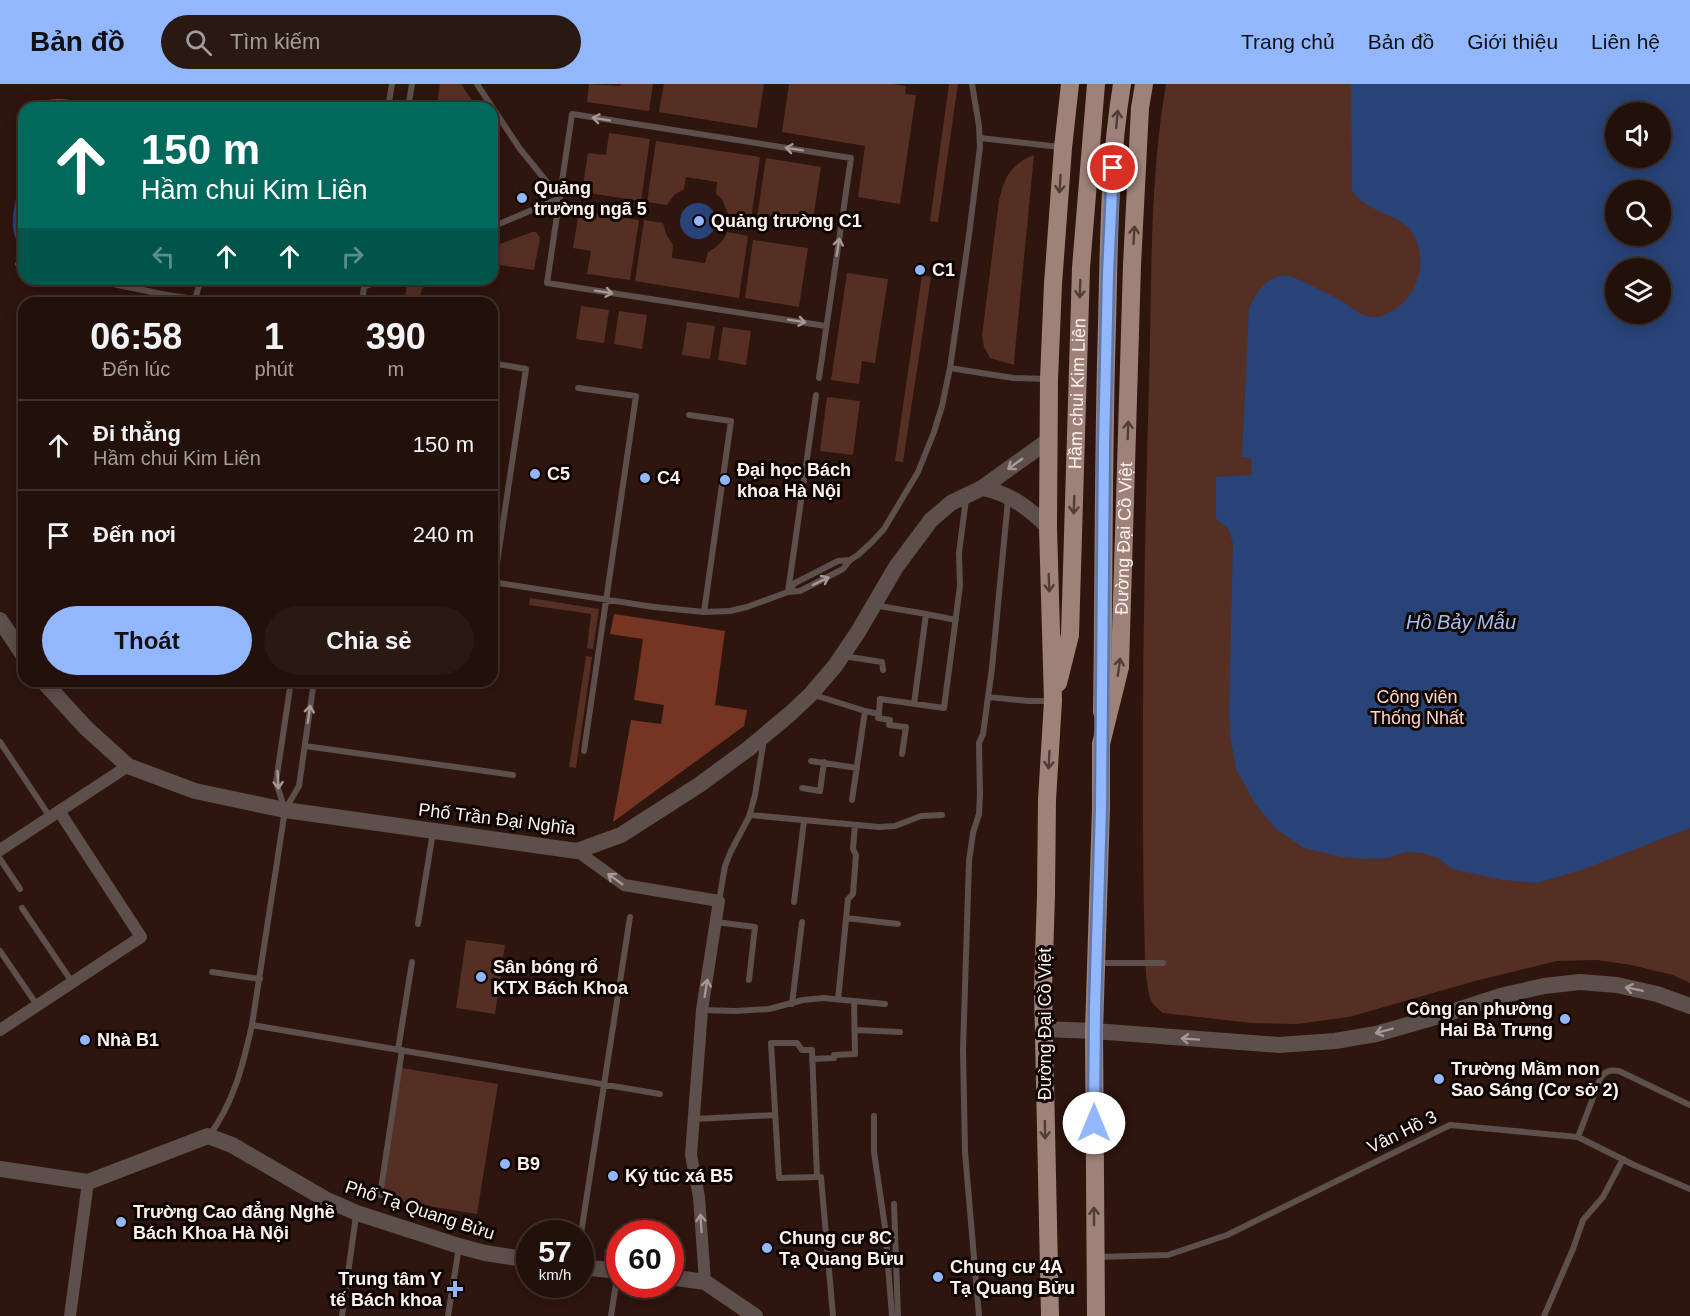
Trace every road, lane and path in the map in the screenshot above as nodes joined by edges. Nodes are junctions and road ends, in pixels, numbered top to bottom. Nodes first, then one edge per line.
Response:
1 (392, 84) edge
2 (412, 84) edge
3 (477, 84) edge
4 (972, 84) edge
5 (1070, 84) edge
6 (1096, 84) edge
7 (1122, 84) edge
8 (1144, 84) edge
9 (389, 102) edge
10 (409, 102) edge
11 (489, 102) edge
12 (498, 116) edge
13 (980, 138) junction
14 (1063, 148) junction
15 (560, 198) junction
16 (498, 224) edge
17 (118, 285) edge
18 (186, 297) edge
19 (826, 326) junction
20 (498, 364) edge
21 (950, 368) junction
22 (819, 378) dead end
23 (1049, 379) junction
24 (578, 388) dead end
25 (816, 395) dead end
26 (689, 415) dead end
27 (1049, 440) junction
28 (982, 488) junction
29 (967, 495) junction
30 (1009, 497) junction
31 (1048, 527) junction
32 (498, 551) edge
33 (498, 584) edge
34 (788, 592) junction
35 (606, 600) junction
36 (874, 604) junction
37 (704, 612) junction
38 (926, 614) junction
39 (0, 620) edge
40 (956, 620) junction
41 (18, 647) edge
42 (842, 656) junction
43 (883, 670) dead end
44 (48, 687) edge
45 (290, 687) edge
46 (313, 687) edge
47 (811, 694) junction
48 (988, 698) junction
49 (1053, 701) junction
50 (914, 704) junction
51 (865, 711) junction
52 (879, 714) junction
53 (765, 735) junction
54 (0, 742) edge
55 (1101, 744) junction
56 (305, 746) junction
57 (584, 751) dead end
58 (902, 754) dead end
59 (811, 761) dead end
60 (824, 762) junction
61 (128, 766) junction
62 (857, 768) junction
63 (513, 775) dead end
64 (802, 788) dead end
65 (852, 800) dead end
66 (285, 810) junction
67 (55, 814) junction
68 (750, 815) junction
69 (942, 815) dead end
70 (804, 821) junction
71 (855, 825) junction
72 (433, 831) junction
73 (0, 850) edge
74 (577, 851) junction
75 (0, 859) edge
76 (20, 889) dead end
77 (719, 901) junction
78 (794, 902) dead end
79 (22, 908) dead end
80 (630, 917) dead end
81 (846, 918) junction
82 (716, 922) junction
83 (802, 922) dead end
84 (418, 924) dead end
85 (898, 924) dead end
86 (0, 951) edge
87 (412, 962) dead end
88 (1096, 963) junction
89 (1163, 963) dead end
90 (212, 972) dead end
91 (260, 979) junction
92 (749, 980) dead end
93 (72, 982) junction
94 (838, 1000) junction
95 (854, 1001) junction
96 (792, 1004) junction
97 (885, 1004) dead end
98 (37, 1006) junction
99 (1690, 1006) edge
100 (702, 1010) junction
101 (252, 1025) junction
102 (1043, 1029) junction
103 (0, 1030) edge
104 (855, 1030) junction
105 (1094, 1031) junction
106 (900, 1032) dead end
107 (400, 1050) junction
108 (812, 1059) junction
109 (604, 1084) junction
110 (660, 1094) dead end
111 (1690, 1105) edge
112 (775, 1115) junction
113 (874, 1116) dead end
114 (694, 1119) junction
115 (208, 1136) junction
116 (1578, 1137) junction
117 (1623, 1159) junction
118 (0, 1169) edge
119 (817, 1177) junction
120 (88, 1182) junction
121 (1690, 1189) edge
122 (380, 1195) dead end
123 (894, 1204) dead end
124 (357, 1213) junction
125 (583, 1220) edge
126 (459, 1246) junction
127 (1095, 1257) junction
128 (516, 1258) edge
129 (684, 1279) edge
130 (705, 1282) junction
131 (614, 1298) edge
132 (70, 1316) edge
133 (342, 1316) edge
134 (448, 1316) edge
135 (611, 1316) edge
136 (754, 1316) edge
137 (833, 1316) edge
138 (892, 1316) edge
139 (898, 1316) edge
140 (979, 1316) edge
141 (1050, 1316) edge
142 (1096, 1316) edge
143 (1544, 1316) edge

1 - 9 lane
2 - 10 lane
3 - 11 lane
4 - 13 lane
5 - 14 main road, Đường Đại Cồ Việt
6 -> 49 main road, Hầm chui Kim Liên
55 -> 7 main road, Hầm chui Kim Liên
55 -> 8 main road, Đường Đại Cồ Việt
12 - 15 lane
13 - 14 lane
13 - 21 lane
14 -> 23 main road, Đường Đại Cồ Việt
15 - 16 lane
15 -> 19 lane
19 -> 15 lane
17 - 18 lane
19 - 22 lane
20 - 32 lane
21 - 23 lane
21 - 34 lane
23 - 27 main road, Đường Đại Cồ Việt
24 - 35 lane
25 - 34 lane
26 - 37 lane
27 -> 28 street, Phố Trần Đại Nghĩa
27 - 31 main road, Đường Đại Cồ Việt
28 - 29 street, Phố Trần Đại Nghĩa
28 - 30 street
29 - 36 street, Phố Trần Đại Nghĩa
29 - 40 lane
30 - 31 street
30 - 48 lane
31 -> 49 main road, Đường Đại Cồ Việt
33 - 35 lane
34 - 37 lane
35 - 37 lane
35 - 57 lane
36 - 38 lane
36 - 42 street, Phố Trần Đại Nghĩa
38 - 40 lane
38 - 50 lane
39 - 41 street
40 - 50 lane
42 - 43 lane
42 - 47 street, Phố Trần Đại Nghĩa
44 - 61 street, Phố Trần Đại Nghĩa
45 -> 66 lane
56 -> 46 lane
47 - 51 lane
47 - 53 street, Phố Trần Đại Nghĩa
48 - 49 lane
48 - 140 lane
49 -> 102 main road, Đường Đại Cồ Việt
50 - 52 lane
51 - 52 lane
51 - 62 lane
52 - 58 lane
53 - 68 lane
53 - 74 street, Phố Trần Đại Nghĩa
54 - 67 lane
55 - 88 main road, Đường Đại Cồ Việt
56 - 63 lane
56 - 66 lane
59 - 60 lane
60 - 62 lane
60 - 64 lane
61 - 66 street, Phố Trần Đại Nghĩa
61 - 67 street
62 - 65 lane
66 - 72 street, Phố Trần Đại Nghĩa
66 - 91 lane
67 - 73 street
67 - 93 street
68 - 70 lane
68 - 77 lane
69 - 71 lane
70 - 71 lane
70 - 78 lane
71 - 81 lane
72 - 74 street, Phố Trần Đại Nghĩa
72 - 84 lane
77 -> 74 street
75 - 76 lane
77 - 82 street
79 - 93 lane
80 - 109 lane
81 - 85 lane
81 - 94 lane
82 - 92 lane
100 -> 82 street
83 - 96 lane
86 - 98 lane
87 - 107 lane
88 - 89 lane
88 - 105 main road, Đường Đại Cồ Việt
90 - 91 lane
91 - 101 lane
93 - 98 street
94 - 95 lane
94 - 96 lane
95 - 97 lane
95 - 104 lane
96 - 100 lane
98 - 103 street
99 -> 105 street
100 - 114 street
101 - 107 lane
101 - 115 lane
102 - 105 street
102 -> 141 main road, Đường Đại Cồ Việt
104 - 106 lane
104 - 108 lane
127 -> 105 main road, Đường Đại Cồ Việt
107 - 109 lane
107 - 122 lane
108 - 112 lane
108 - 119 lane
109 - 110 lane
109 - 125 lane
111 - 116 lane
112 - 114 lane
112 - 119 lane
113 - 138 lane
130 -> 114 street
115 - 120 street
115 - 124 street, Phố Tạ Quang Bửu
116 - 117 lane
116 - 127 lane, Vân Hồ 3
117 - 121 lane
117 - 143 lane
118 - 120 street
119 - 137 lane
120 - 132 street
123 - 139 lane
124 - 126 street, Phố Tạ Quang Bửu
124 - 133 lane
126 - 128 street, Phố Tạ Quang Bửu
126 - 134 lane
127 - 142 main road, Đường Đại Cồ Việt
129 - 130 street
130 - 136 street
131 - 135 lane

